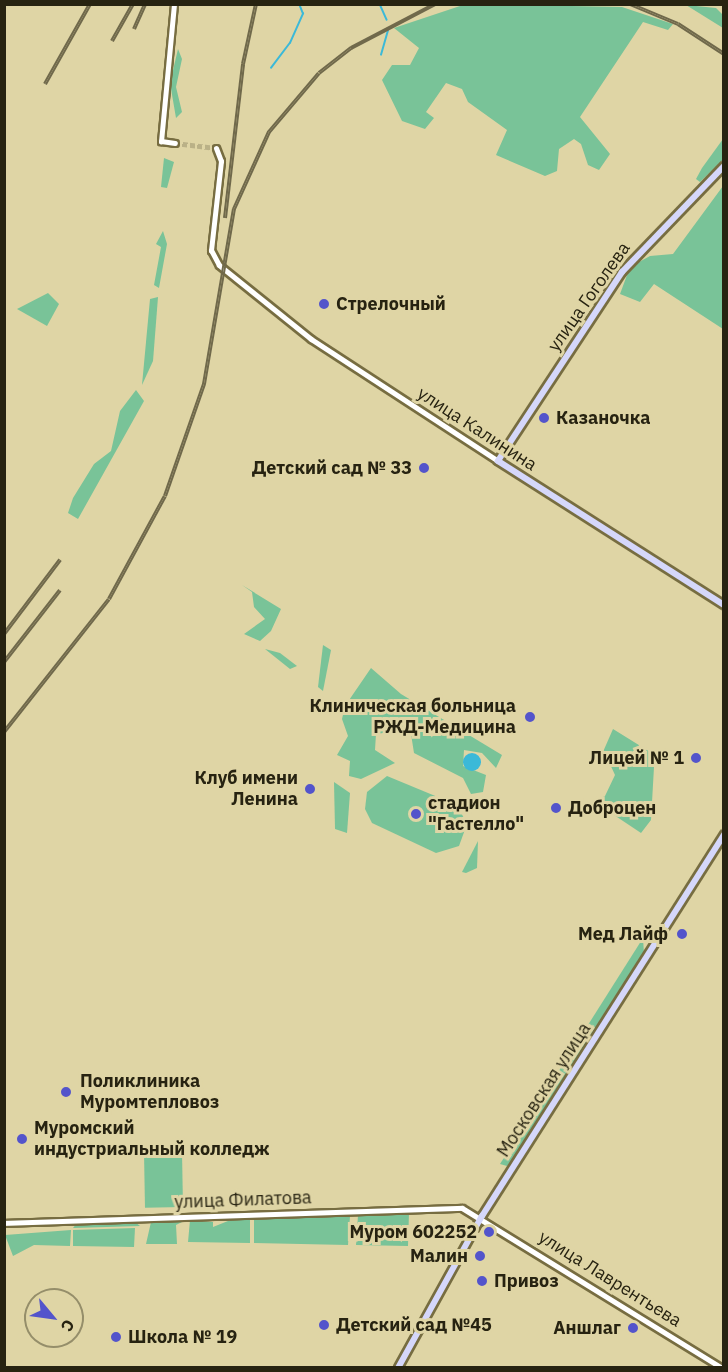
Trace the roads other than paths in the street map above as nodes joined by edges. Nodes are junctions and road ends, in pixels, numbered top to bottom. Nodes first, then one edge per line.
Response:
1 (174, 4) edge
2 (175, 143) tunnel mouth
3 (216, 148) dead end
4 (723, 166) edge
5 (498, 461) junction
6 (723, 604) edge
7 (723, 834) edge
8 (482, 1216) junction
9 (4, 1223) edge
10 (398, 1368) edge
11 (722, 1368) edge

1 - 2 street
3 - 5 street, улица Калинина
4 - 5 main road, улица Гоголева
5 - 6 main road, улица Калинина
7 - 8 main road, Московская улица
8 - 9 street, улица Филатова
8 - 10 main road, Московская улица
8 - 11 street, улица Лаврентьева

